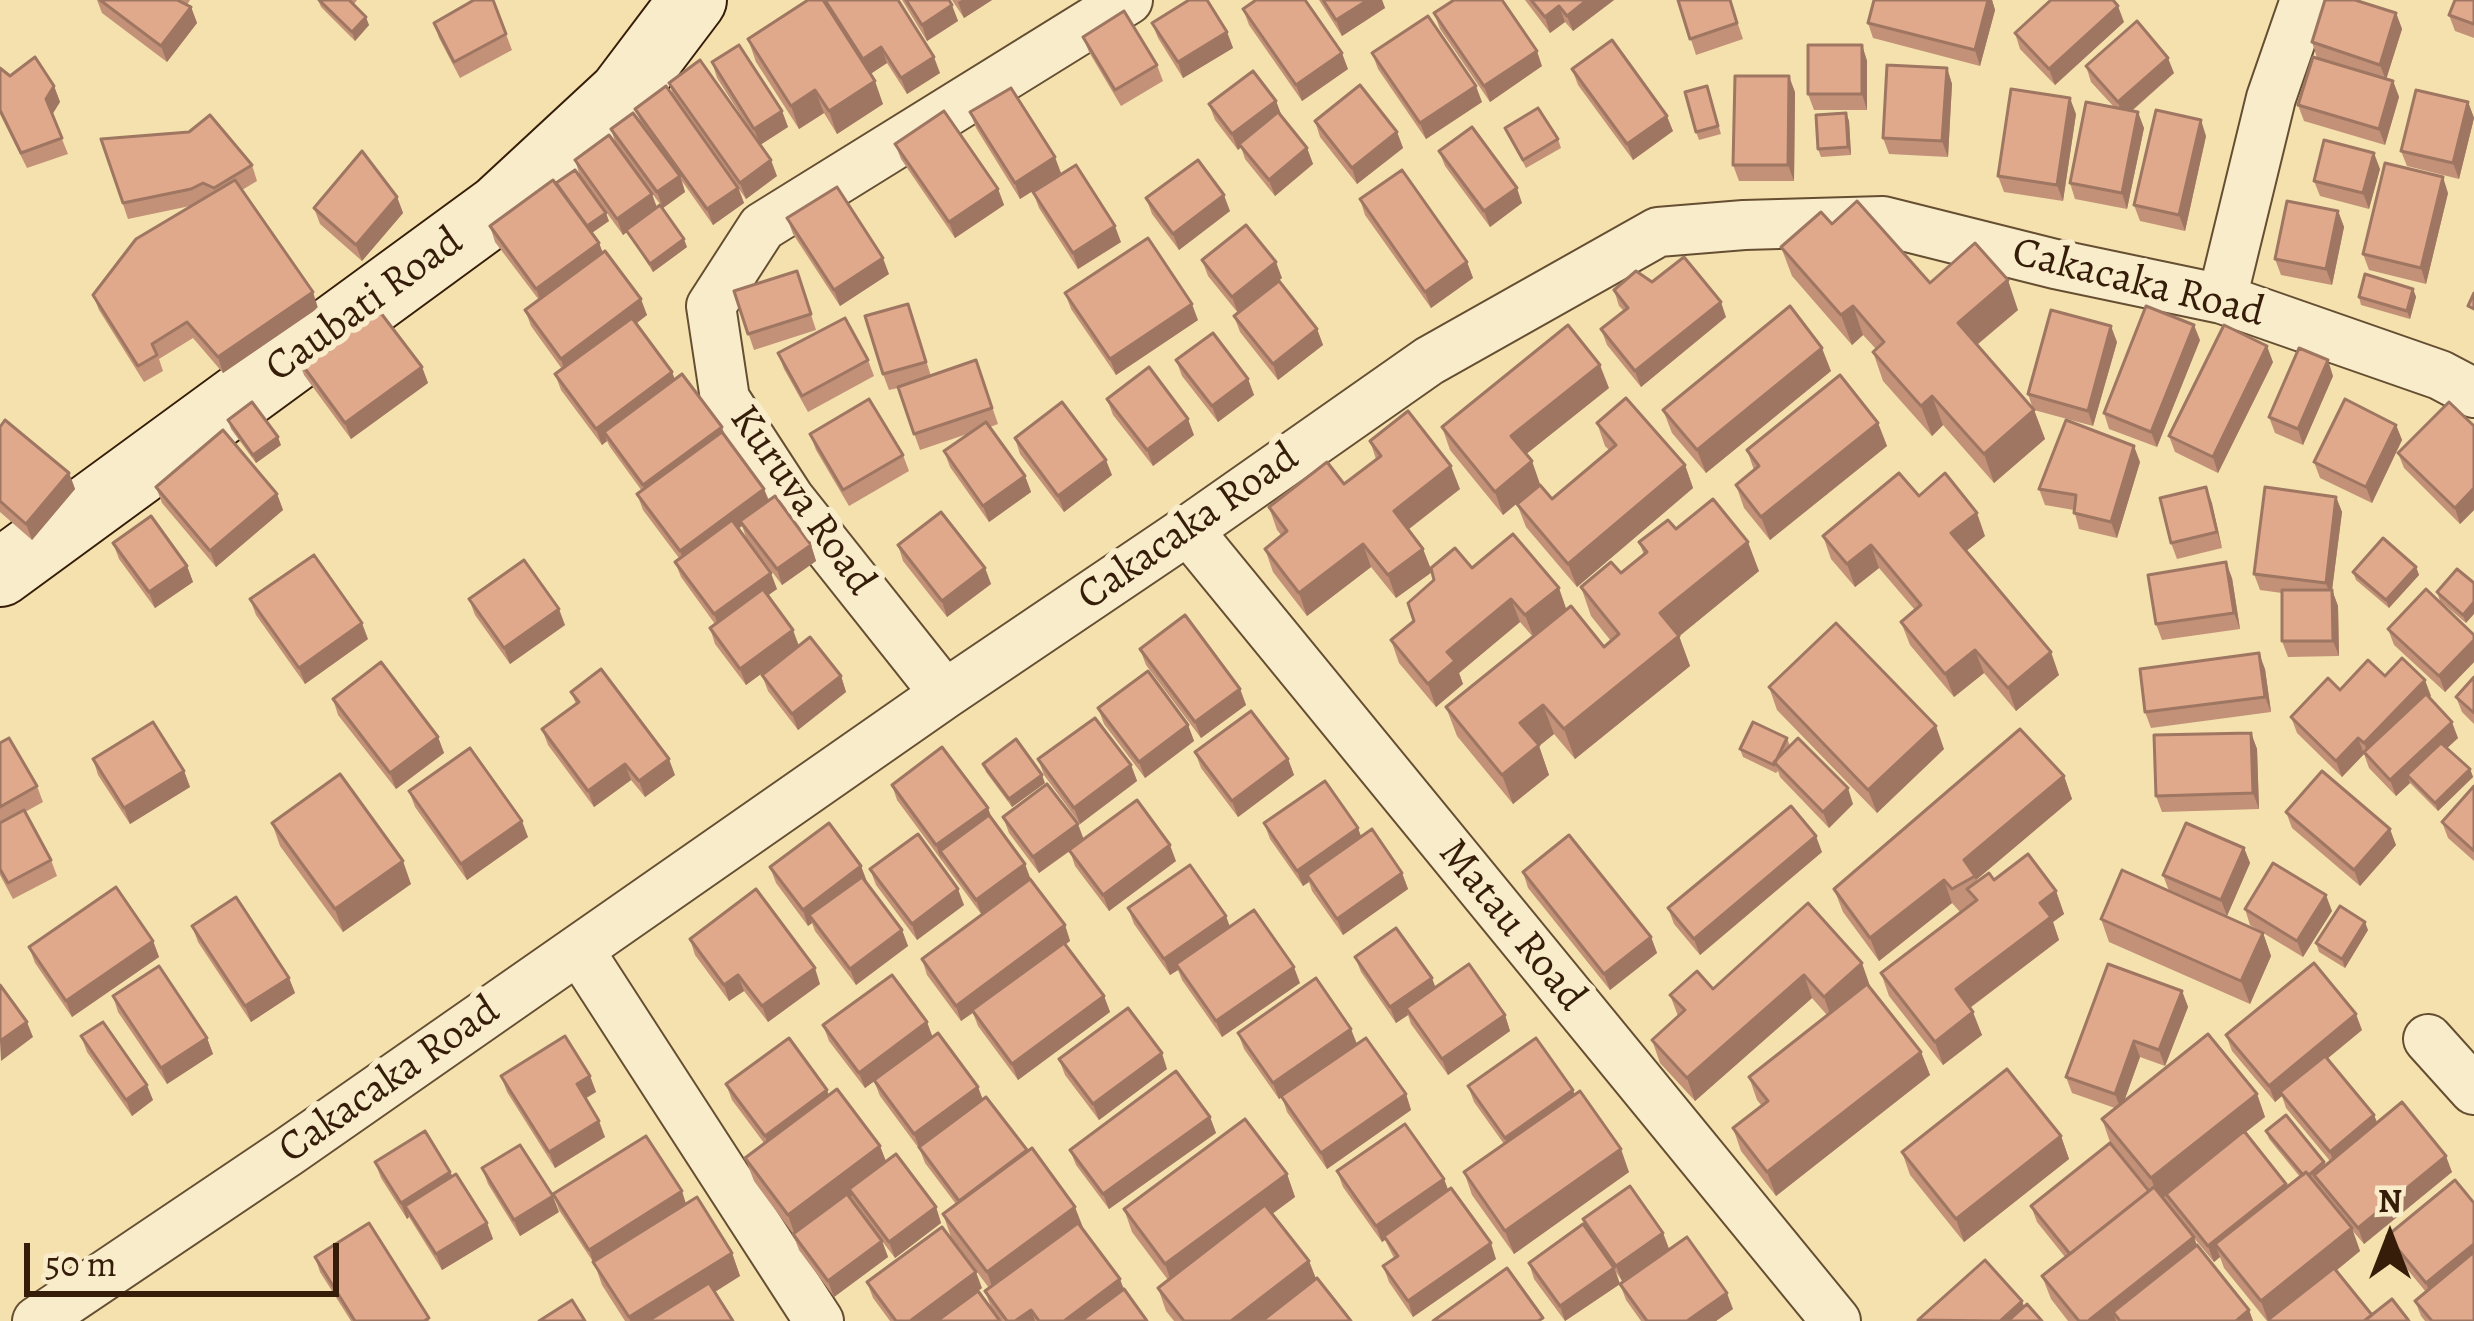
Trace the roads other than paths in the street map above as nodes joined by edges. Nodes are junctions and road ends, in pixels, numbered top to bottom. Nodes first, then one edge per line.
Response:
1 (693, 0) edge
2 (1128, 0) edge
3 (2306, 0) edge
4 (2222, 298) junction
5 (2474, 393) edge
6 (1188, 530) junction
7 (0, 573) edge
8 (945, 694) junction
9 (579, 950) junction
10 (2428, 1039) dead end
11 (2474, 1090) edge
12 (38, 1321) edge
13 (819, 1321) edge
14 (1837, 1321) edge

1 - 7 street, Caubati Road
2 - 8 street, Kuruva Road
3 - 4 street
4 - 5 street, Cakacaka Road
4 - 6 street, Cakacaka Road
6 - 8 street, Cakacaka Road
6 - 14 street, Matau Road
8 - 9 street, Cakacaka Road
9 - 12 street, Cakacaka Road
9 - 13 street
10 - 11 street

